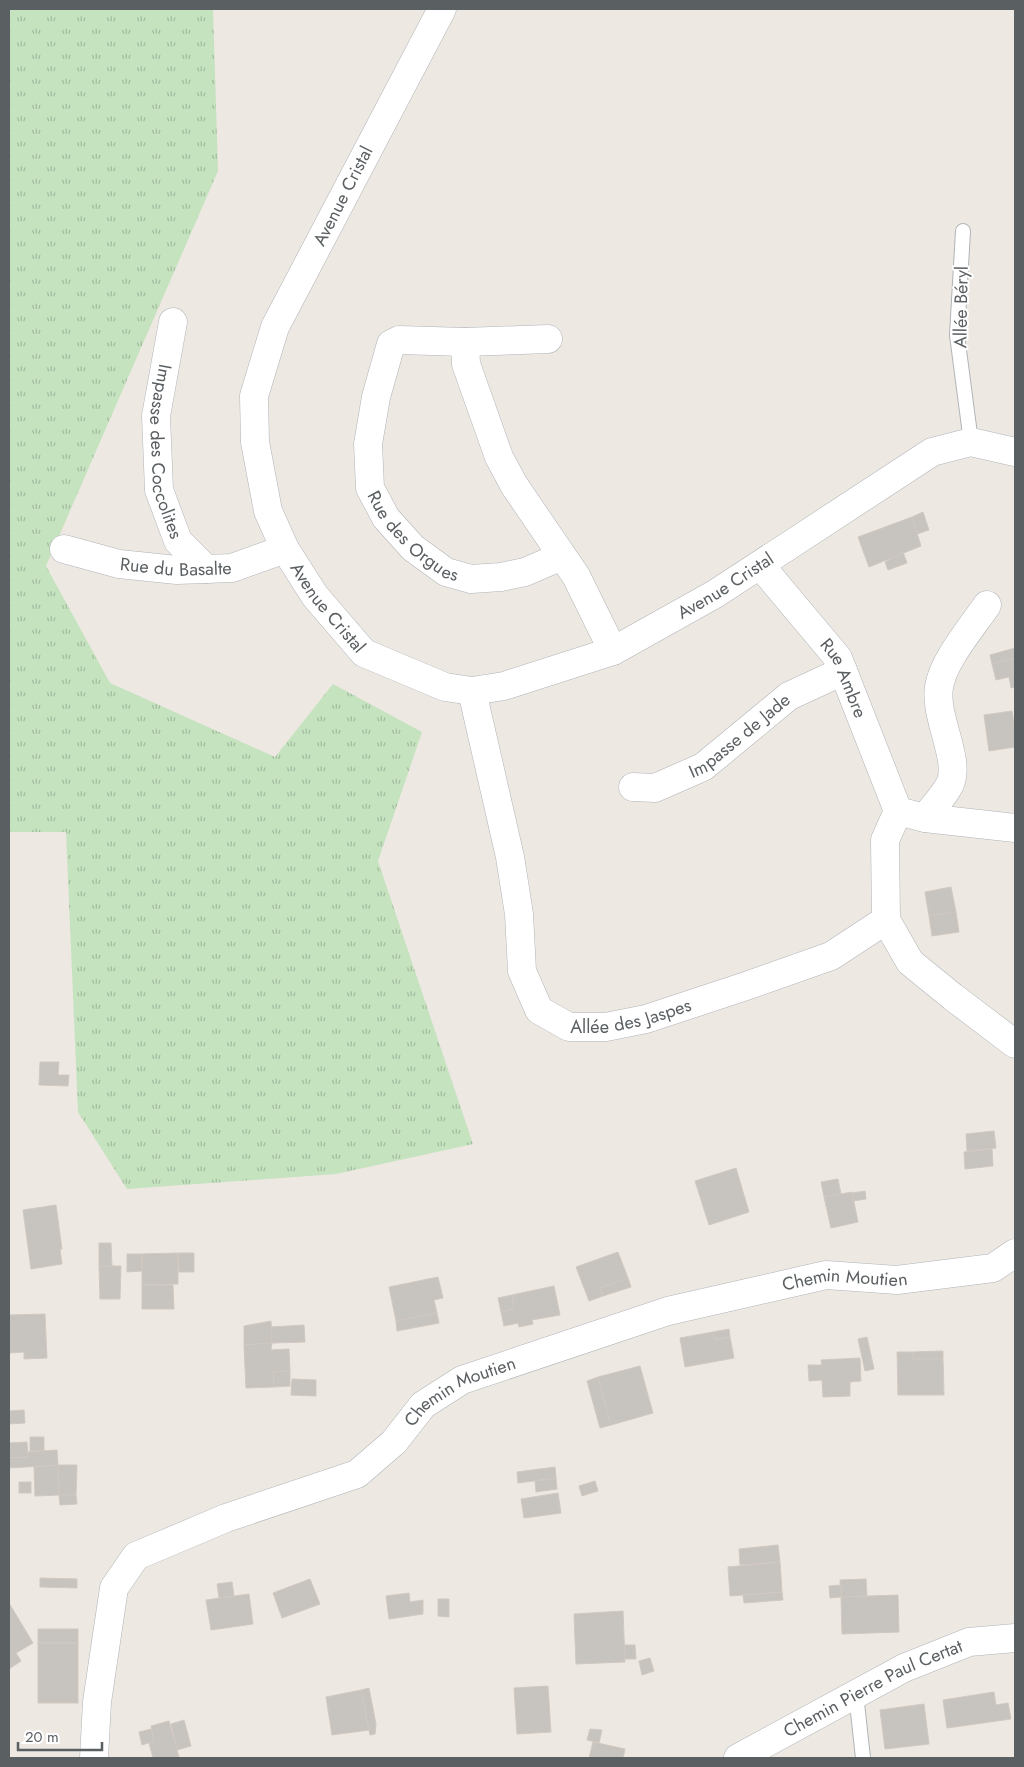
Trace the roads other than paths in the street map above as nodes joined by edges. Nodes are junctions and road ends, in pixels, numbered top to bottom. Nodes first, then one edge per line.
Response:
1 (442, 9) edge
2 (963, 231) dead end
3 (173, 322) dead end
4 (548, 339) dead end
5 (465, 342) junction
6 (971, 442) junction
7 (1015, 452) edge
8 (64, 549) dead end
9 (285, 549) junction
10 (562, 556) junction
11 (760, 565) junction
12 (206, 569) junction
13 (987, 605) dead end
14 (613, 651) junction
15 (843, 671) junction
16 (472, 691) junction
17 (633, 788) dead end
18 (898, 811) junction
19 (925, 818) junction
20 (1015, 828) edge
21 (886, 920) junction
22 (1015, 1044) edge
23 (1015, 1253) edge
24 (1015, 1638) edge
25 (856, 1694) junction
26 (94, 1758) edge
27 (738, 1758) edge
28 (863, 1758) edge

1 - 9 street, Avenue Cristal
2 - 6 lane, Allée Béryl
3 - 12 street, Impasse des Coccolites
4 - 5 street, Rue des Orgues
5 - 10 street
5 - 10 street, Rue des Orgues
6 - 7 street, Avenue Cristal
6 - 11 street, Avenue Cristal
8 - 12 street, Rue du Basalte
9 - 12 street, Rue du Basalte
9 - 16 street, Avenue Cristal
10 - 14 street
11 - 14 street, Avenue Cristal
11 - 15 street, Rue Ambre
13 - 19 street
14 - 16 street, Avenue Cristal
15 - 17 street, Impasse de Jade
15 - 18 street, Rue Ambre
16 - 21 street, Allée des Jaspes
18 - 19 street
18 - 21 street
19 - 20 street
21 - 22 street
23 - 26 street, Chemin Moutien
24 - 25 street, Chemin Pierre Paul Certat
25 - 27 street, Chemin Pierre Paul Certat
25 - 28 lane

